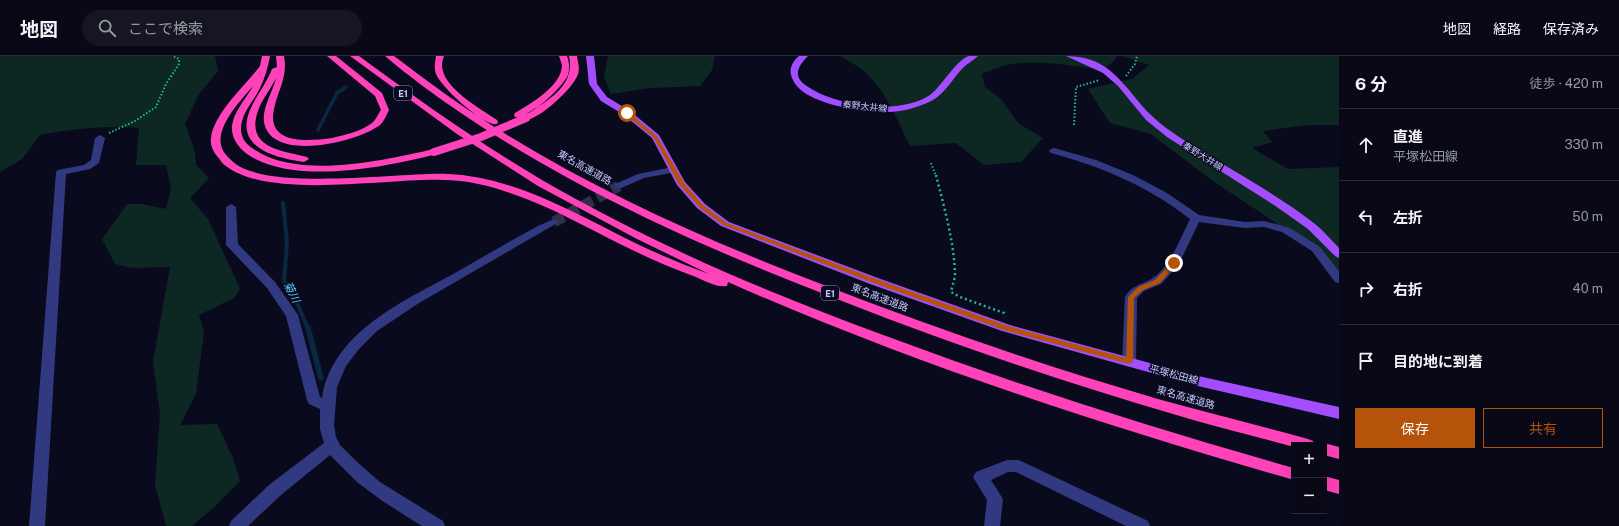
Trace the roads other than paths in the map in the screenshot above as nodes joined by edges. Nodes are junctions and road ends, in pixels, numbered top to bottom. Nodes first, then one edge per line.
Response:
1 (280, 56) edge
2 (331, 56) edge
3 (354, 56) edge
4 (364, 56) edge
5 (389, 56) edge
6 (440, 56) edge
7 (563, 56) edge
8 (574, 56) edge
9 (590, 56) edge
10 (804, 56) edge
11 (974, 56) edge
12 (1070, 56) edge
13 (265, 61) edge
14 (522, 116) junction
15 (454, 128) junction
16 (100, 138) road end
17 (431, 150) junction
18 (1054, 151) dead end
19 (673, 170) junction
20 (619, 186) tunnel mouth
21 (593, 188) junction
22 (231, 207) dead end
23 (1196, 218) junction
24 (554, 222) tunnel mouth
25 (1339, 254) edge
26 (1339, 278) edge
27 (807, 312) junction
28 (1129, 362) junction
29 (327, 406) junction
30 (1339, 413) edge
31 (1297, 442) edge
32 (332, 445) junction
33 (1327, 450) edge
34 (1339, 453) edge
35 (1291, 473) edge
36 (1327, 484) edge
37 (1339, 487) edge
38 (37, 526) edge
39 (238, 526) edge
40 (437, 526) edge
41 (992, 526) edge
42 (1142, 526) edge

1 - 2 highway
1 - 17 highway
3 - 15 highway, E1
4 - 15 highway, E1
5 - 21 highway, 東名高速道路 / E1
6 - 21 highway
7 - 14 highway
8 - 14 highway
9 - 19 main road, 平塚松田線
10 - 11 main road, 秦野大井線
12 - 25 main road, 秦野大井線
13 - 17 highway
13 - 27 highway
14 - 17 highway, bridge
15 - 27 highway, E1
16 - 38 street
18 - 23 street
19 - 20 street
19 - 28 main road, 平塚松田線
21 - 31 highway, 東名高速道路 / E1
22 - 29 street
23 - 26 street
23 - 28 street
24 - 29 street
27 - 35 highway, E1
28 - 30 main road, 平塚松田線
29 - 32 street
32 - 39 street
32 - 40 street
33 - 34 highway
36 - 37 highway
41 - 42 street

